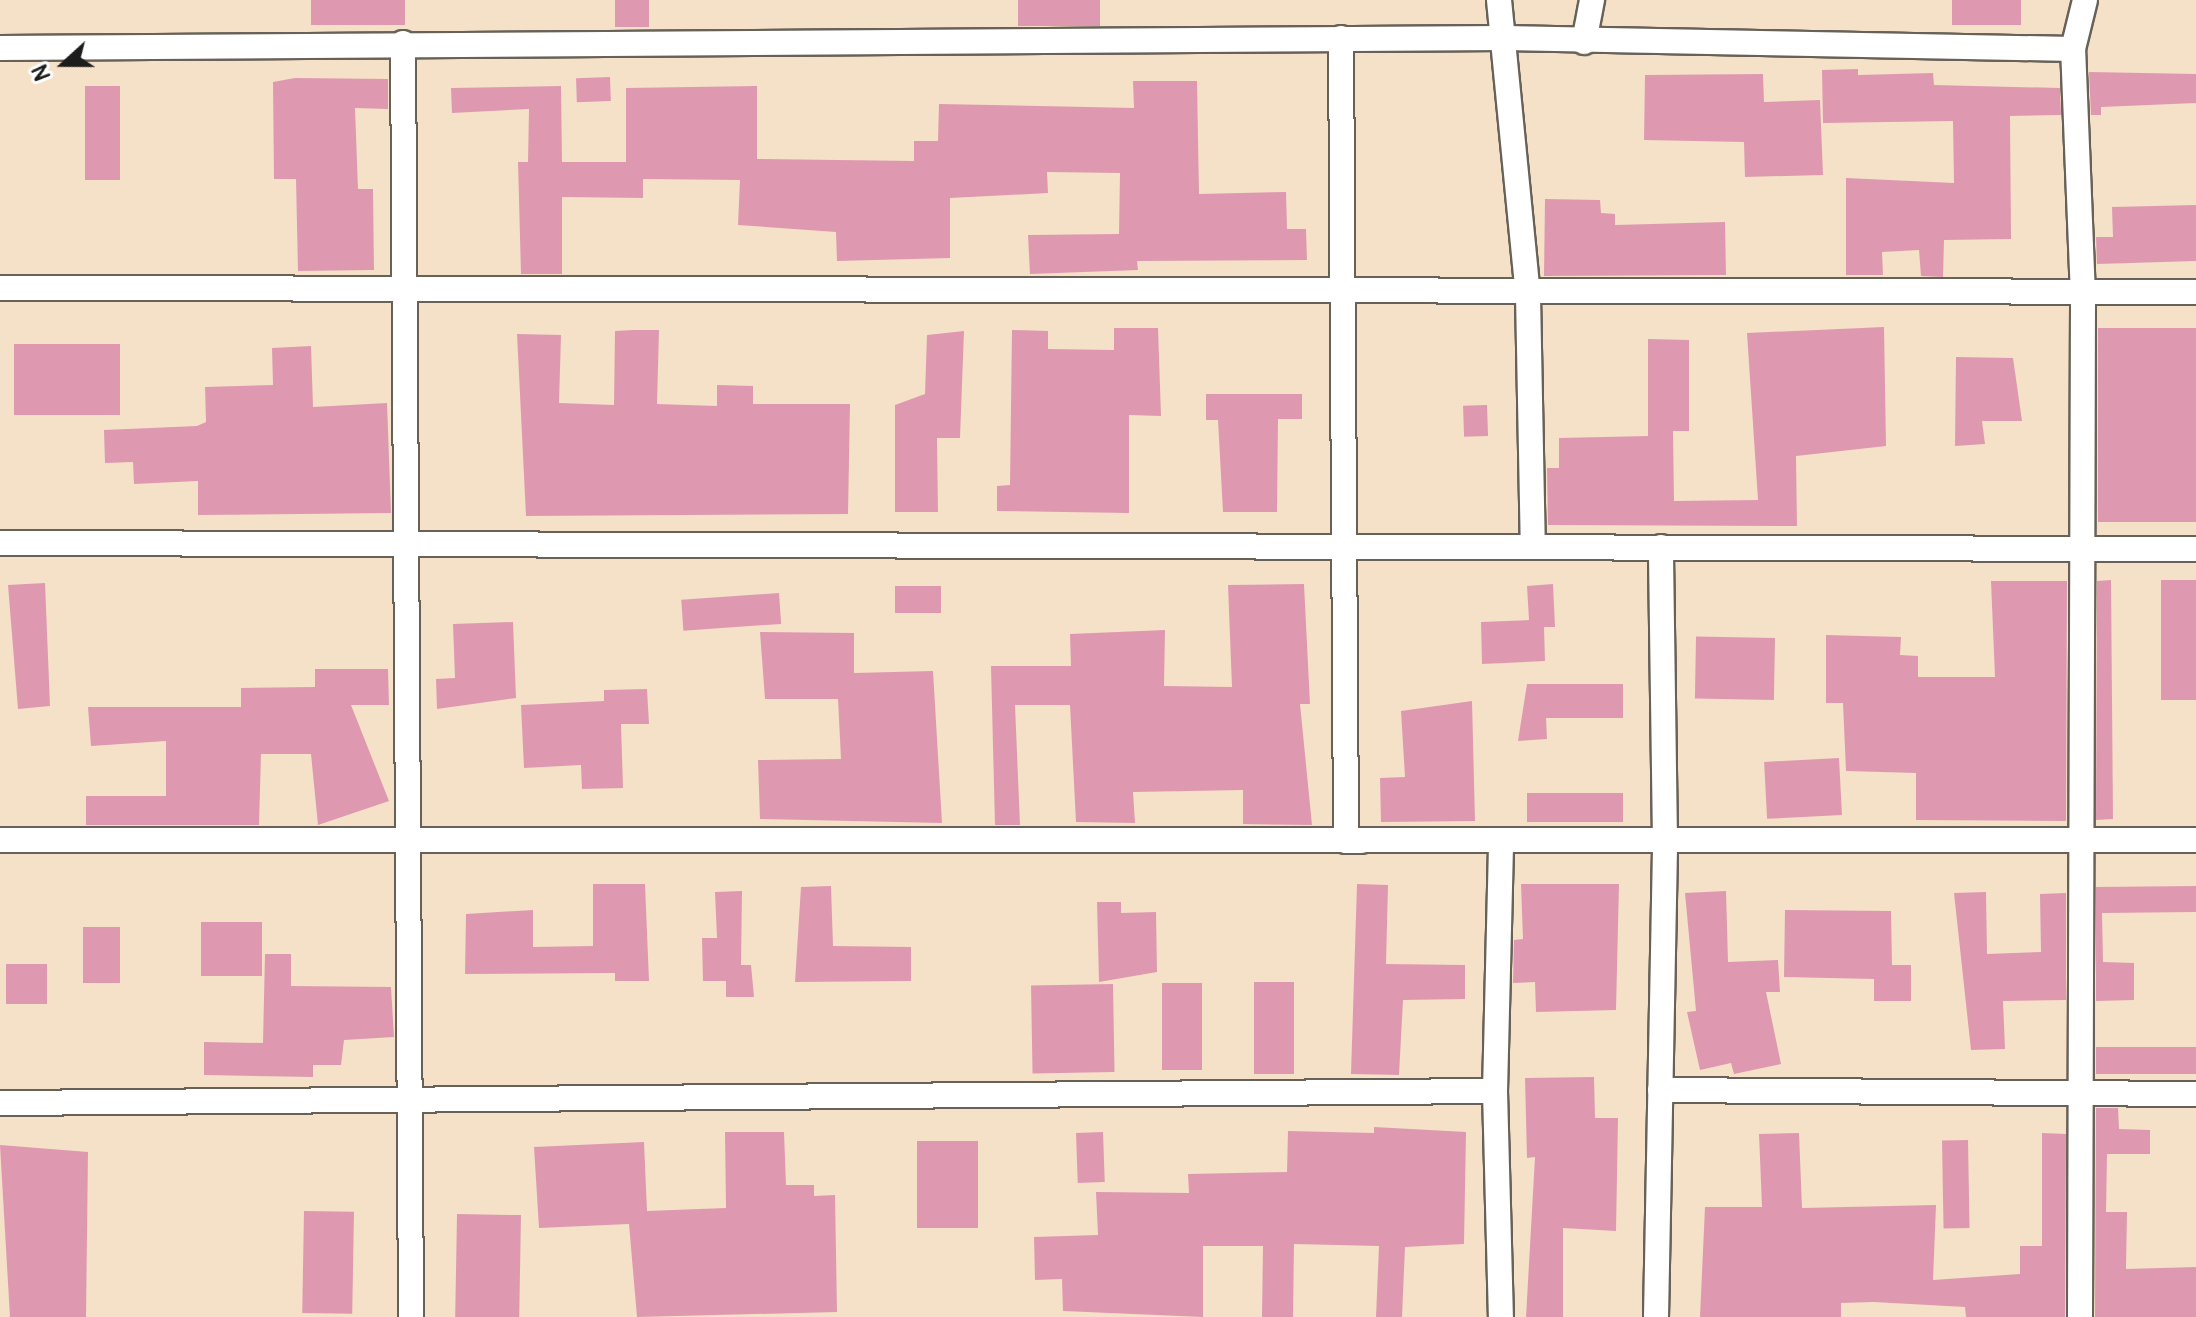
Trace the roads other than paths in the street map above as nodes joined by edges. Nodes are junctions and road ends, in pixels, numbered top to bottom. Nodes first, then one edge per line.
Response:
1 (1499, 0) edge
2 (1592, 0) edge
3 (2085, 0) edge
4 (1341, 38) junction
5 (1505, 38) junction
6 (1584, 42) junction
7 (403, 43) junction
8 (0, 48) edge
9 (2073, 49) junction
10 (0, 288) edge
11 (406, 292) junction
12 (2196, 292) edge
13 (1343, 295) junction
14 (1528, 295) junction
15 (2083, 296) junction
16 (408, 542) junction
17 (0, 543) edge
18 (1345, 543) junction
19 (1533, 545) junction
20 (1661, 547) junction
21 (2196, 549) edge
22 (2078, 552) junction
23 (410, 837) junction
24 (0, 840) edge
25 (2196, 840) edge
26 (1346, 841) junction
27 (1665, 841) junction
28 (2079, 841) junction
29 (1501, 846) junction
30 (1660, 1090) junction
31 (1495, 1091) junction
32 (2196, 1094) edge
33 (2079, 1095) junction
34 (411, 1098) junction
35 (0, 1103) edge
36 (411, 1317) edge
37 (1501, 1317) edge
38 (1656, 1317) edge
39 (2080, 1317) edge

1 - 5 street
2 - 6 street
3 - 9 street
4 - 5 street
4 - 7 street
4 - 13 street
5 - 6 street
5 - 14 street
6 - 9 street
7 - 8 street
7 - 11 street
9 - 15 street
10 - 11 street
11 - 13 street
11 - 16 street
12 - 15 street
13 - 14 street
13 - 18 street
14 - 15 street
14 - 19 street
15 - 22 street
16 - 17 street
16 - 18 street
16 - 23 street
18 - 19 street
18 - 26 street
19 - 20 street
20 - 22 street
20 - 27 street
21 - 22 street
22 - 28 street
23 - 24 street
23 - 26 street
23 - 34 street
25 - 28 street
26 - 27 street
26 - 29 street
27 - 28 street
27 - 29 street
27 - 30 street
28 - 33 street
29 - 31 street
30 - 33 street
30 - 38 street
31 - 34 street
31 - 37 street
32 - 33 street
33 - 39 street
34 - 35 street
34 - 36 street

